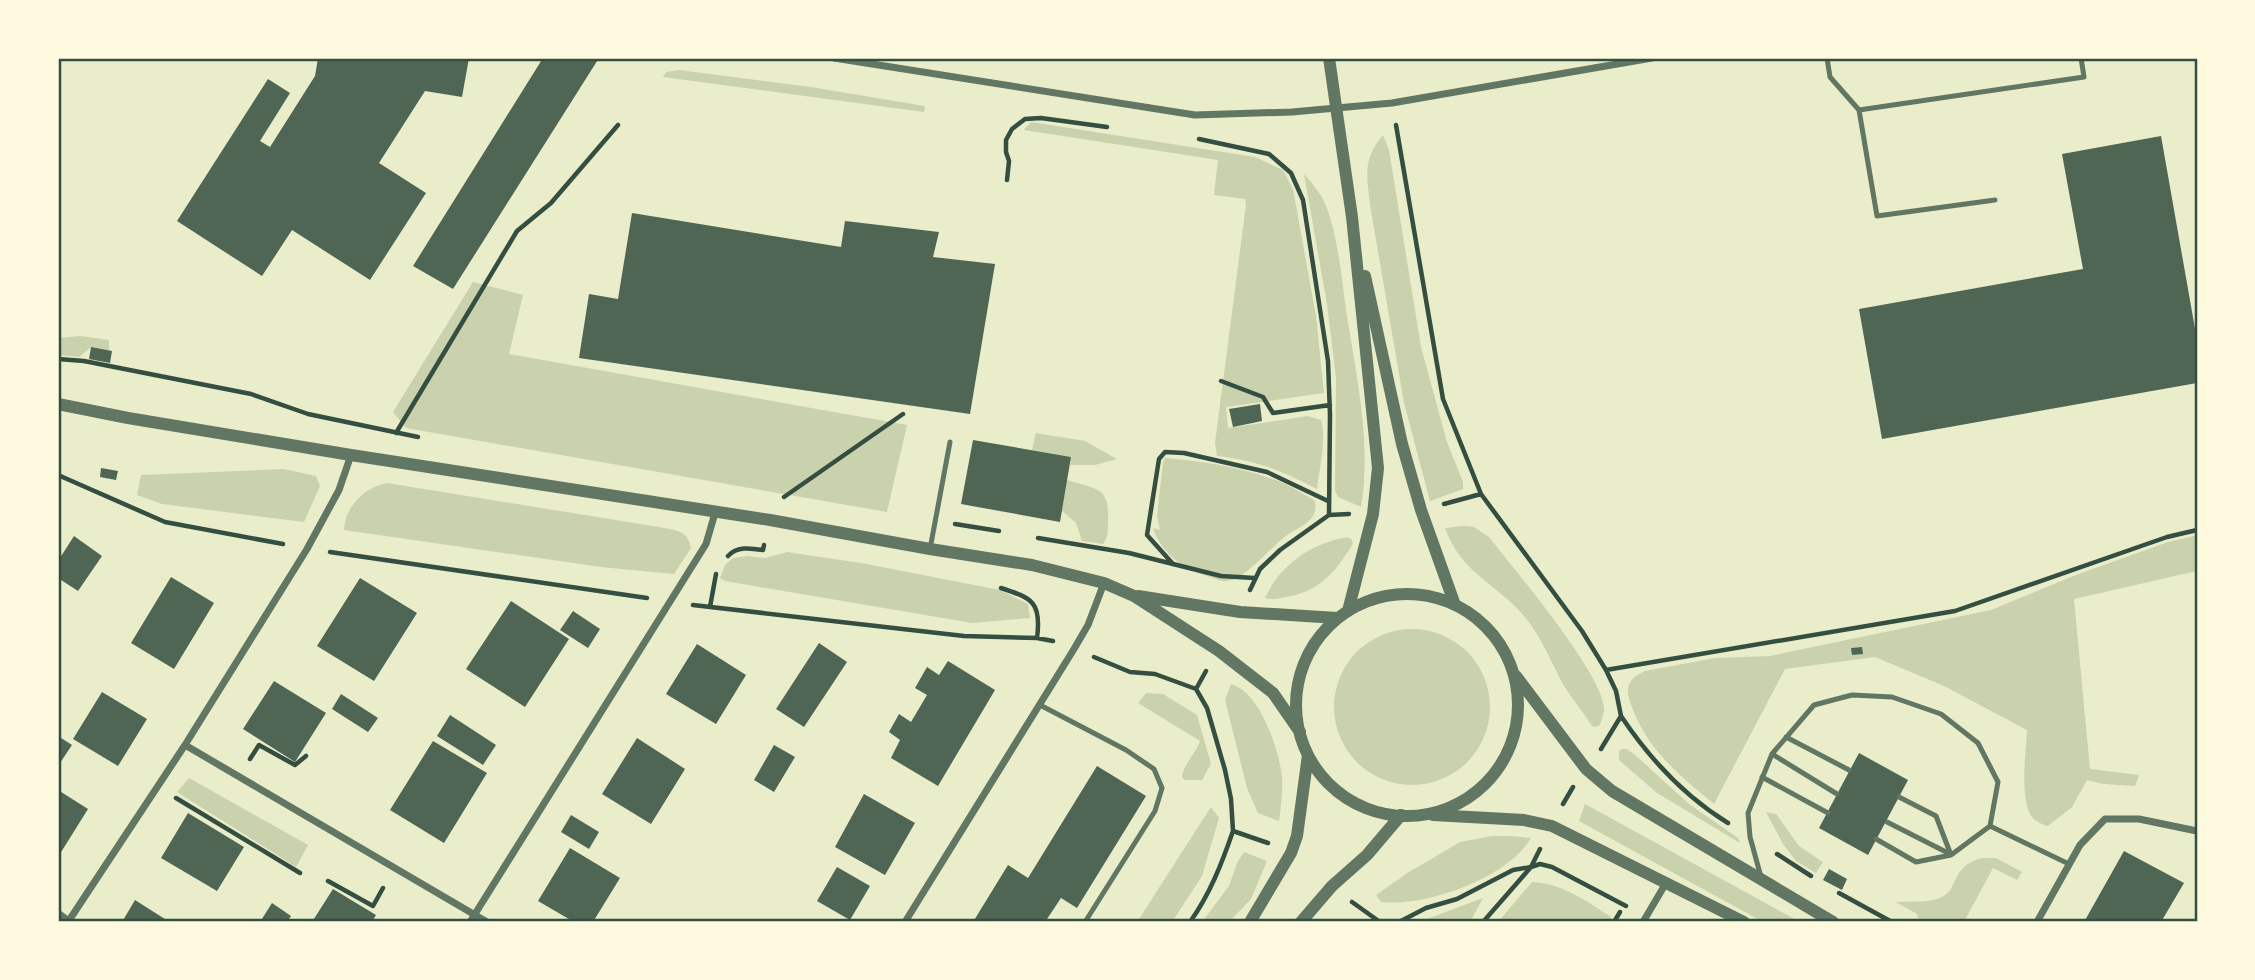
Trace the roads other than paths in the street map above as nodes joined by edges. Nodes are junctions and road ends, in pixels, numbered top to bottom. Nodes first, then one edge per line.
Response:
1 (834, 58) edge
2 (1329, 58) edge
3 (1652, 58) edge
4 (1827, 58) edge
5 (2081, 58) edge
6 (1336, 107) junction
7 (1859, 110) junction
8 (1995, 200) dead end
9 (1352, 217) junction
10 (58, 404) edge
11 (950, 442) dead end
12 (351, 455) junction
13 (715, 513) junction
14 (930, 549) junction
15 (1104, 583) junction
16 (1134, 596) junction
17 (1455, 605) junction
18 (1343, 615) junction
19 (1513, 673) junction
20 (1040, 705) junction
21 (1300, 733) junction
22 (1786, 737) junction
23 (185, 746) junction
24 (1772, 754) junction
25 (1308, 755) junction
26 (1849, 770) dead end
27 (1762, 777) junction
28 (1837, 794) dead end
29 (1899, 797) dead end
30 (1828, 813) dead end
31 (1402, 815) junction
32 (1422, 815) junction
33 (1887, 822) dead end
34 (1990, 826) junction
35 (2197, 831) edge
36 (1876, 839) dead end
37 (1951, 855) junction
38 (2069, 864) junction
39 (1762, 880) junction
40 (1666, 883) junction
41 (58, 913) edge
42 (475, 915) junction
43 (1644, 919) edge
44 (68, 921) edge
45 (470, 922) edge
46 (488, 922) edge
47 (905, 922) edge
48 (1085, 922) edge
49 (1250, 922) edge
50 (1301, 922) edge
51 (1744, 922) edge
52 (1833, 922) edge
53 (2037, 922) edge

1 - 6 street
2 - 6 street
3 - 6 street
4 - 7 lane
5 - 7 lane
6 - 9 street
7 - 8 lane
9 - 17 street
9 - 18 street
10 - 12 street
11 - 14 lane
12 - 13 street
12 - 23 street
13 - 14 street
13 - 42 street
14 - 15 street
15 - 16 street
15 - 20 street
16 - 18 street
16 - 21 street
17 - 18 street
17 - 19 street
18 - 21 street
19 - 32 street
19 - 39 street
20 - 47 street
20 - 48 lane
21 - 25 street
22 - 24 lane
22 - 26 lane
22 - 34 lane
23 - 42 street
23 - 44 street
24 - 27 lane
24 - 28 lane
25 - 31 street
25 - 49 street
27 - 30 lane
27 - 39 lane
29 - 37 lane
31 - 32 street
31 - 50 street
32 - 40 street
33 - 37 lane
34 - 37 lane
34 - 38 lane
35 - 38 street
36 - 37 lane
38 - 53 street
39 - 52 street
40 - 43 street
40 - 51 street
41 - 44 street
42 - 45 street
42 - 46 street

